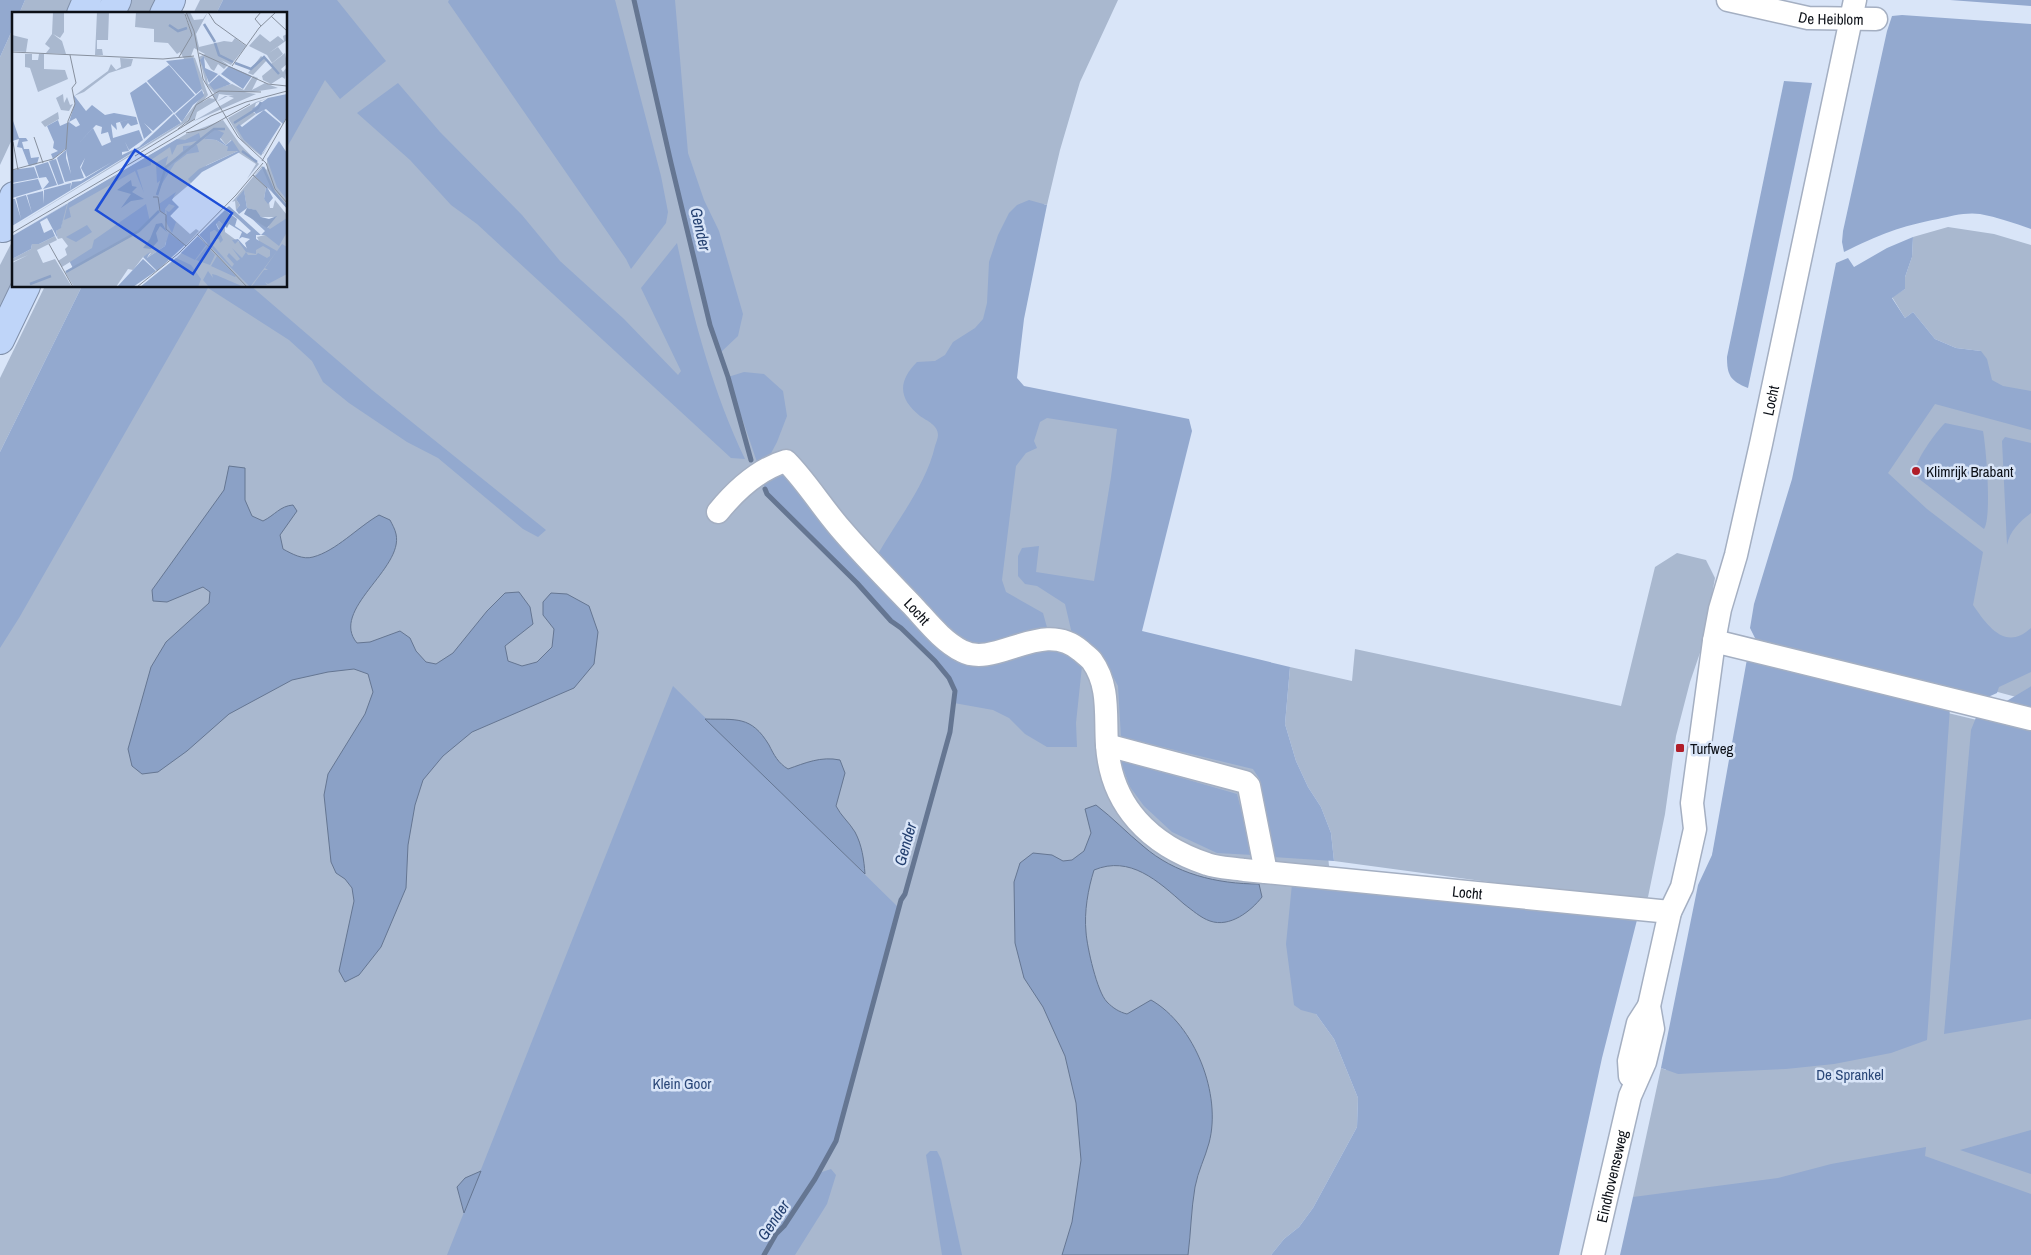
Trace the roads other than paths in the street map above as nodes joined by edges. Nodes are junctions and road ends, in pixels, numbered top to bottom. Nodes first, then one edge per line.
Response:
1 (87, 0) edge
2 (117, 0) edge
3 (171, 0) edge
4 (1728, 0) edge
5 (1853, 10) edge
6 (83, 12) edge
7 (111, 12) edge
8 (165, 12) edge
9 (1876, 19) dead end
10 (12, 203) edge
11 (6, 223) edge
12 (25, 288) edge
13 (0, 340) edge
14 (718, 512) dead end
15 (1714, 641) junction
16 (2031, 720) edge
17 (1107, 746) junction
18 (1266, 872) junction
19 (1670, 912) junction
20 (1593, 1255) edge

1 - 6 highway
2 - 7 highway
3 - 8 highway
4 - 5 street, De Heiblom
5 - 9 street, De Heiblom
5 - 15 street, Locht
10 - 11 highway
12 - 13 highway
14 - 17 street, Locht
15 - 16 street
15 - 19 street, Locht
17 - 18 street, Locht
17 - 18 street
18 - 19 street, Locht
19 - 20 street, Eindhovenseweg

